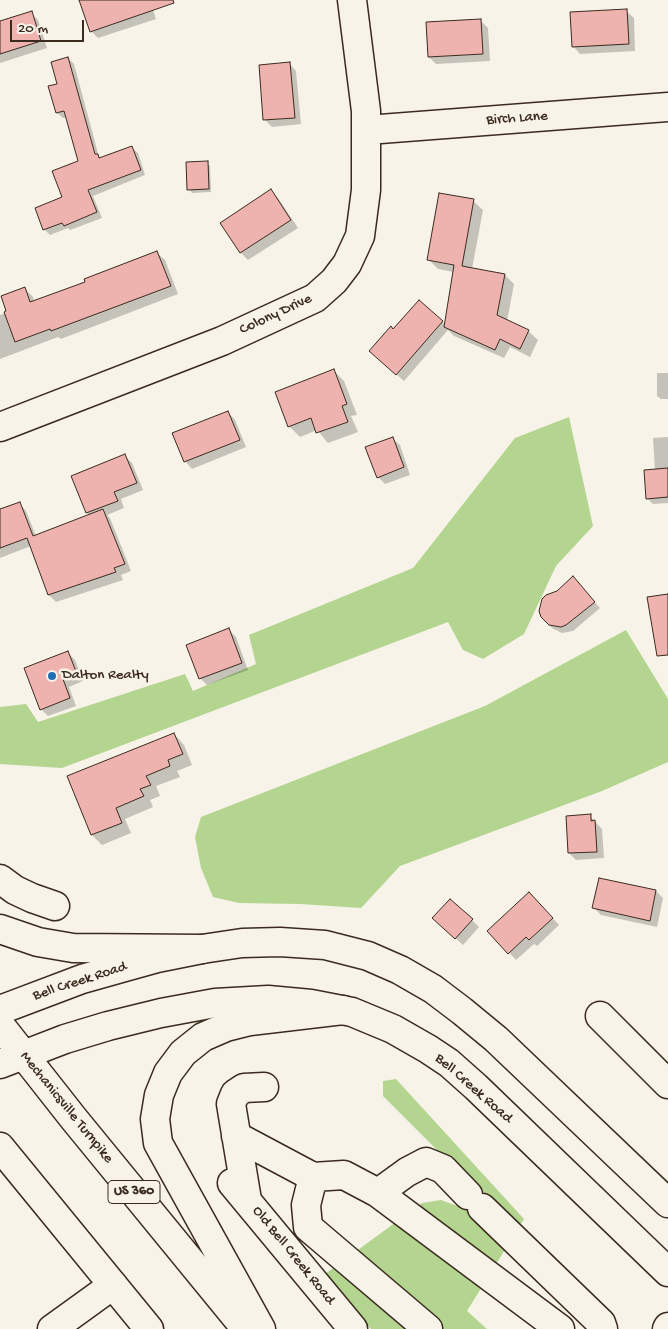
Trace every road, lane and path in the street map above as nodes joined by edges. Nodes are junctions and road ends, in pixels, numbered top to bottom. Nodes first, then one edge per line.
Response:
1 (352, 0) edge
2 (668, 107) edge
3 (367, 130) junction
4 (0, 427) edge
5 (0, 879) edge
6 (55, 906) dead end
7 (0, 929) edge
8 (202, 949) junction
9 (0, 1010) edge
10 (343, 1010) junction
11 (600, 1016) dead end
12 (0, 1025) edge
13 (11, 1059) edge
14 (668, 1084) edge
15 (264, 1087) dead end
16 (236, 1136) junction
17 (0, 1147) edge
18 (313, 1177) junction
19 (378, 1193) junction
20 (668, 1203) edge
21 (668, 1272) edge
22 (113, 1285) junction
23 (52, 1329) edge
24 (149, 1329) edge
25 (246, 1329) edge
26 (261, 1329) edge
27 (353, 1329) edge
28 (428, 1329) edge
29 (560, 1329) edge
30 (603, 1329) edge

1 - 3 main road, Colony Drive
2 - 3 main road, Birch Lane
3 - 4 main road, Colony Drive
5 - 6 main road
7 - 8 main road
8 - 9 main road, Bell Creek Road
8 - 20 main road, Bell Creek Road
10 - 13 main road, Bell Creek Road
10 - 21 main road, Bell Creek Road
10 - 26 main road
11 - 14 main road
12 - 13 main road, Mechanicsville Turnpike / US 360
13 - 25 main road, Mechanicsville Turnpike / US 360
15 - 16 main road
16 - 18 main road
16 - 27 main road, Old Bell Creek Road
17 - 22 main road
18 - 19 main road
18 - 28 main road
19 - 29 main road
19 - 30 main road
22 - 23 main road
22 - 24 main road

